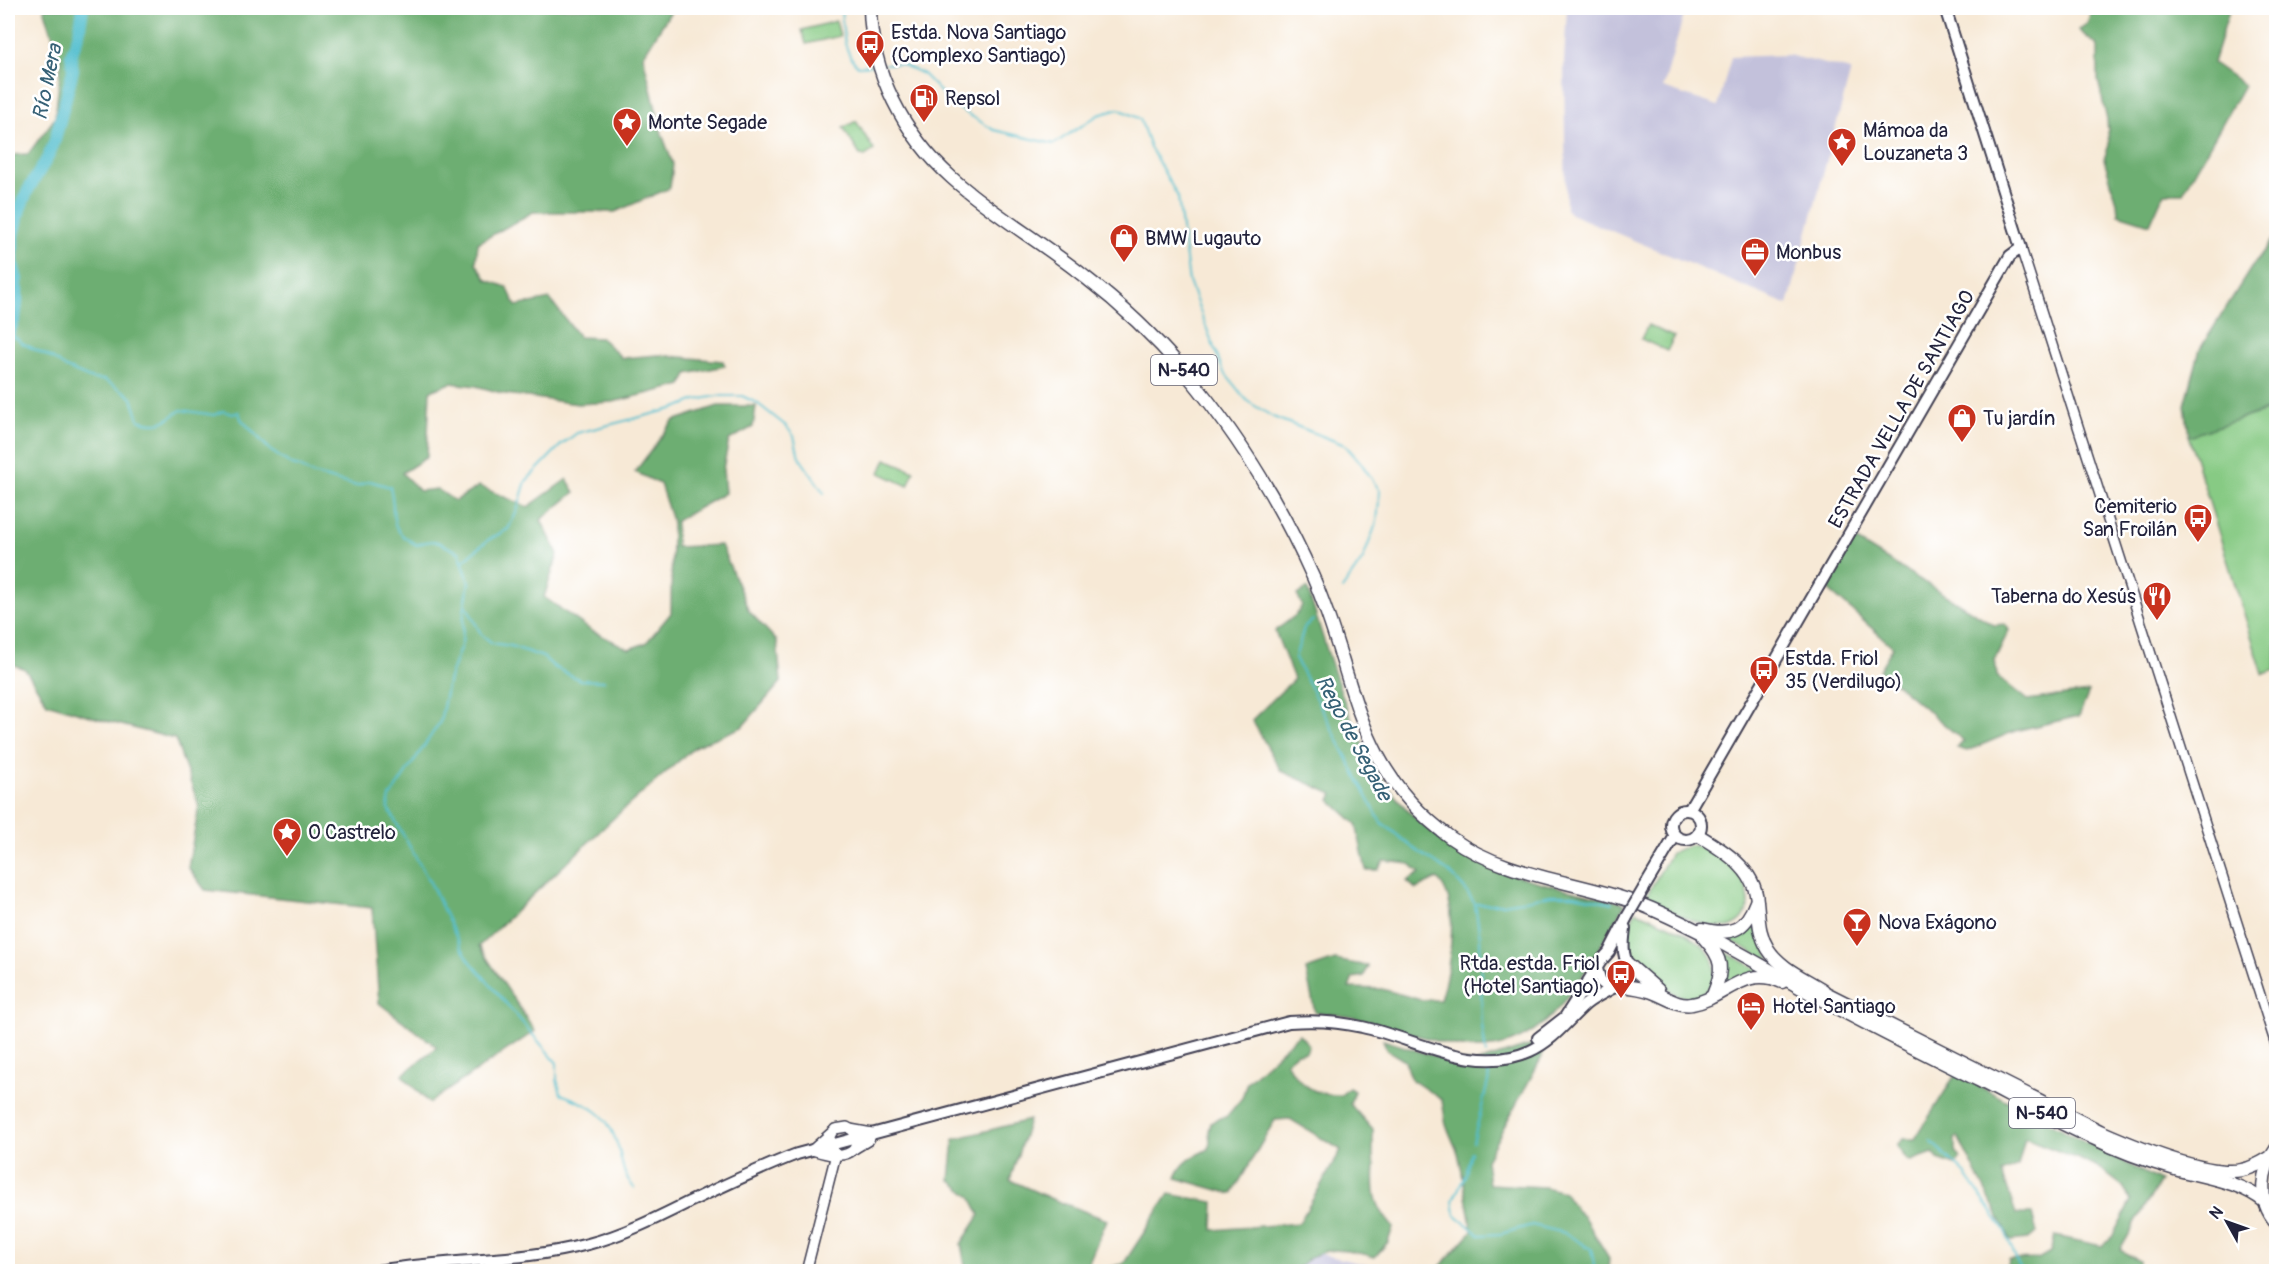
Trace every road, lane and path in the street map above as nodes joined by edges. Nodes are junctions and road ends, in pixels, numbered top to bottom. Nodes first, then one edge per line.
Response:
1 (870, 8) edge
2 (1945, 8) edge
3 (2021, 248) junction
4 (1689, 810) junction
5 (1675, 836) junction
6 (1698, 836) junction
7 (1757, 898) junction
8 (1627, 917) junction
9 (1694, 929) junction
10 (1604, 958) junction
11 (1627, 962) junction
12 (1598, 969) junction
13 (1618, 987) junction
14 (1713, 995) junction
15 (1669, 999) junction
16 (1829, 999) junction
17 (2277, 1045) edge
18 (1480, 1058) junction
19 (832, 1132) junction
20 (853, 1133) junction
21 (872, 1133) junction
22 (833, 1149) junction
23 (854, 1149) junction
24 (812, 1150) junction
25 (2274, 1153) edge
26 (2265, 1202) junction
27 (2277, 1222) edge
28 (371, 1272) edge
29 (806, 1272) edge

1 - 9 highway, N-540
2 - 3 main road
3 - 4 main road, ESTRADA VELLA DE SANTIAGO
3 - 17 street
4 - 5 main road, ESTRADA VELLA DE SANTIAGO
4 - 6 main road
5 - 6 main road
5 - 8 main road, ESTRADA VELLA DE SANTIAGO, bridge
6 - 7 highway
7 - 9 highway
7 - 16 highway
8 - 10 main road, ESTRADA VELLA DE SANTIAGO
8 - 11 main road
9 - 14 highway
9 - 16 highway, N-540
10 - 11 main road
10 - 12 main road
11 - 13 main road
11 - 15 highway
12 - 13 main road
12 - 18 main road
13 - 15 highway
13 - 18 main road
14 - 15 highway
14 - 16 highway
16 - 25 highway, N-540
16 - 26 highway, N-540
18 - 21 main road
19 - 20 street
19 - 22 street
19 - 24 street
20 - 21 main road
20 - 22 main road
20 - 23 street
21 - 23 street
22 - 23 street
22 - 24 main road
22 - 29 street
24 - 28 main road
25 - 26 highway, N-540
26 - 27 highway, N-540

